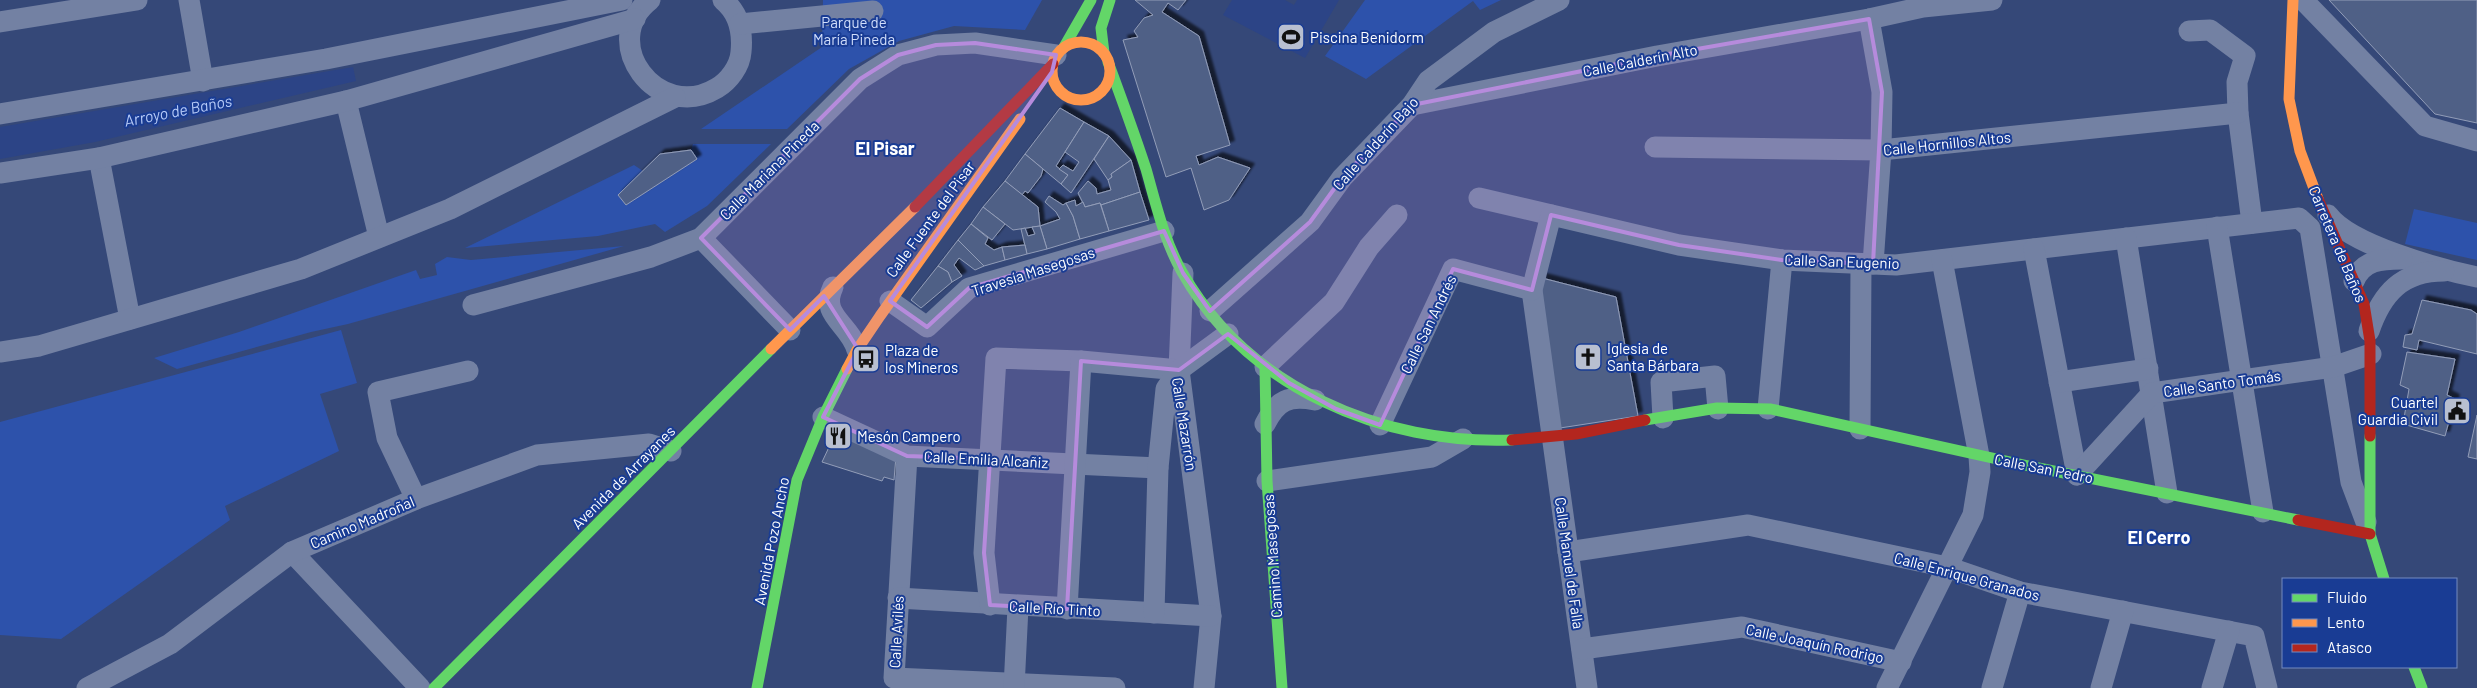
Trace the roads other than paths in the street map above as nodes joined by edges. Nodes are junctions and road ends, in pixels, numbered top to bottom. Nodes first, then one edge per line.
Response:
1 (137, 0) edge
2 (189, 0) edge
3 (622, 0) edge
4 (650, 0) edge
5 (723, 0) edge
6 (1091, 0) edge
7 (1110, 0) edge
8 (1559, 0) edge
9 (1992, 0) edge
10 (2292, 0) edge
11 (2303, 0) edge
12 (1923, 4) edge
13 (873, 11) dead end
14 (635, 19) junction
15 (1869, 19) junction
16 (0, 22) edge
17 (740, 24) junction
18 (2189, 31) dead end
19 (1106, 57) junction
20 (1056, 60) junction
21 (203, 80) junction
22 (676, 97) junction
23 (1084, 99) junction
24 (346, 101) junction
25 (1412, 105) junction
26 (1098, 109) dead end
27 (2238, 113) junction
28 (0, 114) edge
29 (1115, 123) dead end
30 (1136, 141) junction
31 (2477, 141) edge
32 (1655, 147) dead end
33 (1881, 150) junction
34 (98, 158) junction
35 (0, 173) edge
36 (1479, 198) dead end
37 (2321, 205) junction
38 (1396, 215) dead end
39 (1551, 215) junction
40 (2252, 223) junction
41 (2217, 228) junction
42 (1164, 231) junction
43 (379, 237) junction
44 (701, 238) junction
45 (2126, 238) junction
46 (2034, 249) junction
47 (1782, 260) junction
48 (1942, 260) junction
49 (2422, 261) junction
50 (1867, 264) junction
51 (2450, 271) junction
52 (1183, 273) junction
53 (2477, 277) edge
54 (2355, 283) junction
55 (833, 287) junction
56 (1532, 290) junction
57 (2393, 290) junction
58 (473, 305) dead end
59 (885, 308) junction
60 (1210, 312) junction
61 (836, 316) junction
62 (130, 319) junction
63 (790, 330) junction
64 (2369, 331) junction
65 (1228, 334) junction
66 (857, 350) junction
67 (0, 352) edge
68 (2370, 354) junction
69 (1082, 361) junction
70 (2333, 367) junction
71 (1266, 368) junction
72 (2148, 369) junction
73 (468, 370) dead end
74 (1179, 370) junction
75 (2241, 380) junction
76 (2059, 382) junction
77 (2152, 393) junction
78 (1319, 401) junction
79 (1718, 409) junction
80 (1768, 409) junction
81 (823, 417) junction
82 (1664, 418) junction
83 (1265, 424) junction
84 (1380, 425) junction
85 (1860, 429) junction
86 (1552, 438) junction
87 (1463, 439) junction
88 (671, 451) junction
89 (907, 456) junction
90 (1980, 456) junction
91 (990, 459) junction
92 (1074, 464) junction
93 (1158, 468) junction
94 (2077, 475) junction
95 (1267, 481) junction
96 (2167, 493) junction
97 (416, 499) junction
98 (2263, 512) junction
99 (2370, 534) junction
100 (292, 552) junction
101 (1568, 552) junction
102 (1947, 567) junction
103 (2384, 578) edge
104 (2020, 592) junction
105 (898, 598) junction
106 (990, 605) junction
107 (1018, 607) junction
108 (1066, 609) junction
109 (2123, 611) junction
110 (1154, 613) junction
111 (1211, 616) junction
112 (2229, 631) junction
113 (1582, 649) junction
114 (1900, 662) junction
115 (1014, 686) edge
116 (87, 688) edge
117 (420, 688) edge
118 (435, 688) edge
119 (757, 688) edge
120 (1115, 688) edge
121 (1204, 688) edge
122 (1282, 688) edge
123 (1587, 688) edge
124 (1888, 688) edge
125 (1992, 688) edge
126 (2101, 688) edge
127 (2212, 688) edge
128 (2267, 688) edge

1 - 16 street
2 - 21 street
3 - 21 street
4 - 14 street
5 - 17 street
6 - 20 street
7 - 19 street
8 - 25 street, Calle Calderín Bajo
9 - 12 street, Calle Calderín Alto
10 - 37 street, Carretera de Baños
11 - 31 street
12 - 15 street, Calle Calderín Alto
13 - 17 street
14 - 22 street
14 - 24 street
15 - 25 street, Calle Calderín Alto
15 - 33 street
17 - 22 street
18 - 27 street
19 - 20 street
19 - 23 street
19 - 30 street, Calle San Pedro
20 - 23 street
20 - 44 street, Calle Mariana Pineda
20 - 55 street
20 - 59 street, Calle Fuente del Pisar
21 - 28 street
22 - 43 street
23 - 26 street
24 - 34 street
24 - 43 street
25 - 60 street, Calle Calderín Bajo
27 - 33 street, Calle Hornillos Altos
27 - 40 street
29 - 30 street
30 - 42 street, Calle San Pedro
32 - 33 street, Calle Hornillos Altos
33 - 50 street
34 - 35 street
34 - 62 street
36 - 39 street, Calle San Eugenio
37 - 49 street
37 - 54 street, Carretera de Baños
38 - 71 street
39 - 47 street, Calle San Eugenio
39 - 56 street
40 - 41 street, Calle San Eugenio
40 - 70 street, Calle San Eugenio
41 - 45 street, Calle San Eugenio
41 - 75 street
42 - 52 street, Calle San Pedro
42 - 59 street, Travesía Masegosas
43 - 62 street
44 - 58 street, Calle Mariana Pineda
44 - 63 street
45 - 46 street, Calle San Eugenio
45 - 72 street
46 - 48 street, Calle San Eugenio
46 - 76 street
47 - 50 street, Calle San Eugenio
47 - 80 street
48 - 50 street, Calle San Eugenio
48 - 90 street
49 - 51 street
49 - 54 street
50 - 85 street
51 - 53 street
51 - 57 street
52 - 60 street, Calle San Pedro
52 - 74 street
54 - 57 street
54 - 64 street, Carretera de Baños
55 - 61 street
55 - 63 street, Avenida de Arrayanes
56 - 84 street, Calle San Andrés
56 - 86 street, Calle Manuel de Falla
57 - 64 street
59 - 61 street
59 - 66 street, Calle Fuente del Pisar
60 - 65 street, Calle San Pedro
61 - 66 street
62 - 67 street
63 - 88 street, Avenida de Arrayanes
64 - 68 street, Carretera de Baños
65 - 71 street, Calle San Pedro
65 - 74 street
66 - 81 street, Avenida Pozo Ancho
68 - 70 street, Calle Santo Tomás
68 - 99 street, Carretera de Baños
69 - 74 street
69 - 91 street
69 - 92 street
70 - 75 street, Calle Santo Tomás
70 - 99 street
71 - 78 street, Calle San Pedro
71 - 83 street, Camino Masegosas
72 - 76 street
72 - 77 street
73 - 97 street
74 - 93 street, Calle Mazarrón
74 - 111 street, Calle Mazarrón
75 - 77 street, Calle Santo Tomás
75 - 98 street
76 - 94 street
77 - 94 street, Calle Santo Tomás
77 - 96 street
78 - 83 street
78 - 84 street, Calle San Pedro
79 - 80 street, Calle San Pedro
79 - 82 street, Calle San Pedro
79 - 82 street
80 - 85 street, Calle San Pedro
81 - 89 street, Calle Emilia Alcañiz
81 - 119 street, Avenida Pozo Ancho
82 - 86 street, Calle San Pedro
83 - 95 street, Camino Masegosas
84 - 87 street, Calle San Pedro
85 - 90 street, Calle San Pedro
86 - 87 street, Calle San Pedro
86 - 101 street, Calle Manuel de Falla
87 - 95 street
88 - 97 street, Camino Madroñal
88 - 118 street, Avenida de Arrayanes
89 - 91 street, Calle Emilia Alcañiz
89 - 105 street, Calle Avilés
90 - 94 street, Calle San Pedro
90 - 102 street
91 - 92 street, Calle Emilia Alcañiz
91 - 106 street
92 - 93 street, Calle Emilia Alcañiz
92 - 108 street
93 - 110 street, Calle Mazarrón
94 - 96 street, Calle San Pedro
95 - 122 street, Camino Masegosas
96 - 98 street, Calle San Pedro
97 - 100 street, Camino Madroñal
98 - 99 street, Calle San Pedro
99 - 103 street, Carretera de Baños
100 - 116 street, Camino Madroñal
100 - 117 street
101 - 102 street, Calle Enrique Granados
101 - 113 street, Calle Manuel de Falla
102 - 104 street, Calle Enrique Granados
102 - 114 street
104 - 109 street, Calle Enrique Granados
104 - 125 street
105 - 106 street, Calle Río Tinto
105 - 115 street, Calle Avilés
106 - 107 street, Calle Río Tinto
107 - 108 street, Calle Río Tinto
107 - 115 street
108 - 110 street, Calle Río Tinto
109 - 112 street, Calle Enrique Granados
109 - 126 street
110 - 111 street, Calle Río Tinto
111 - 121 street, Calle Mazarrón
112 - 127 street
112 - 128 street, Calle Enrique Granados
113 - 114 street, Calle Joaquín Rodrigo
113 - 123 street, Calle Manuel de Falla
114 - 124 street
115 - 120 street, Calle Avilés

